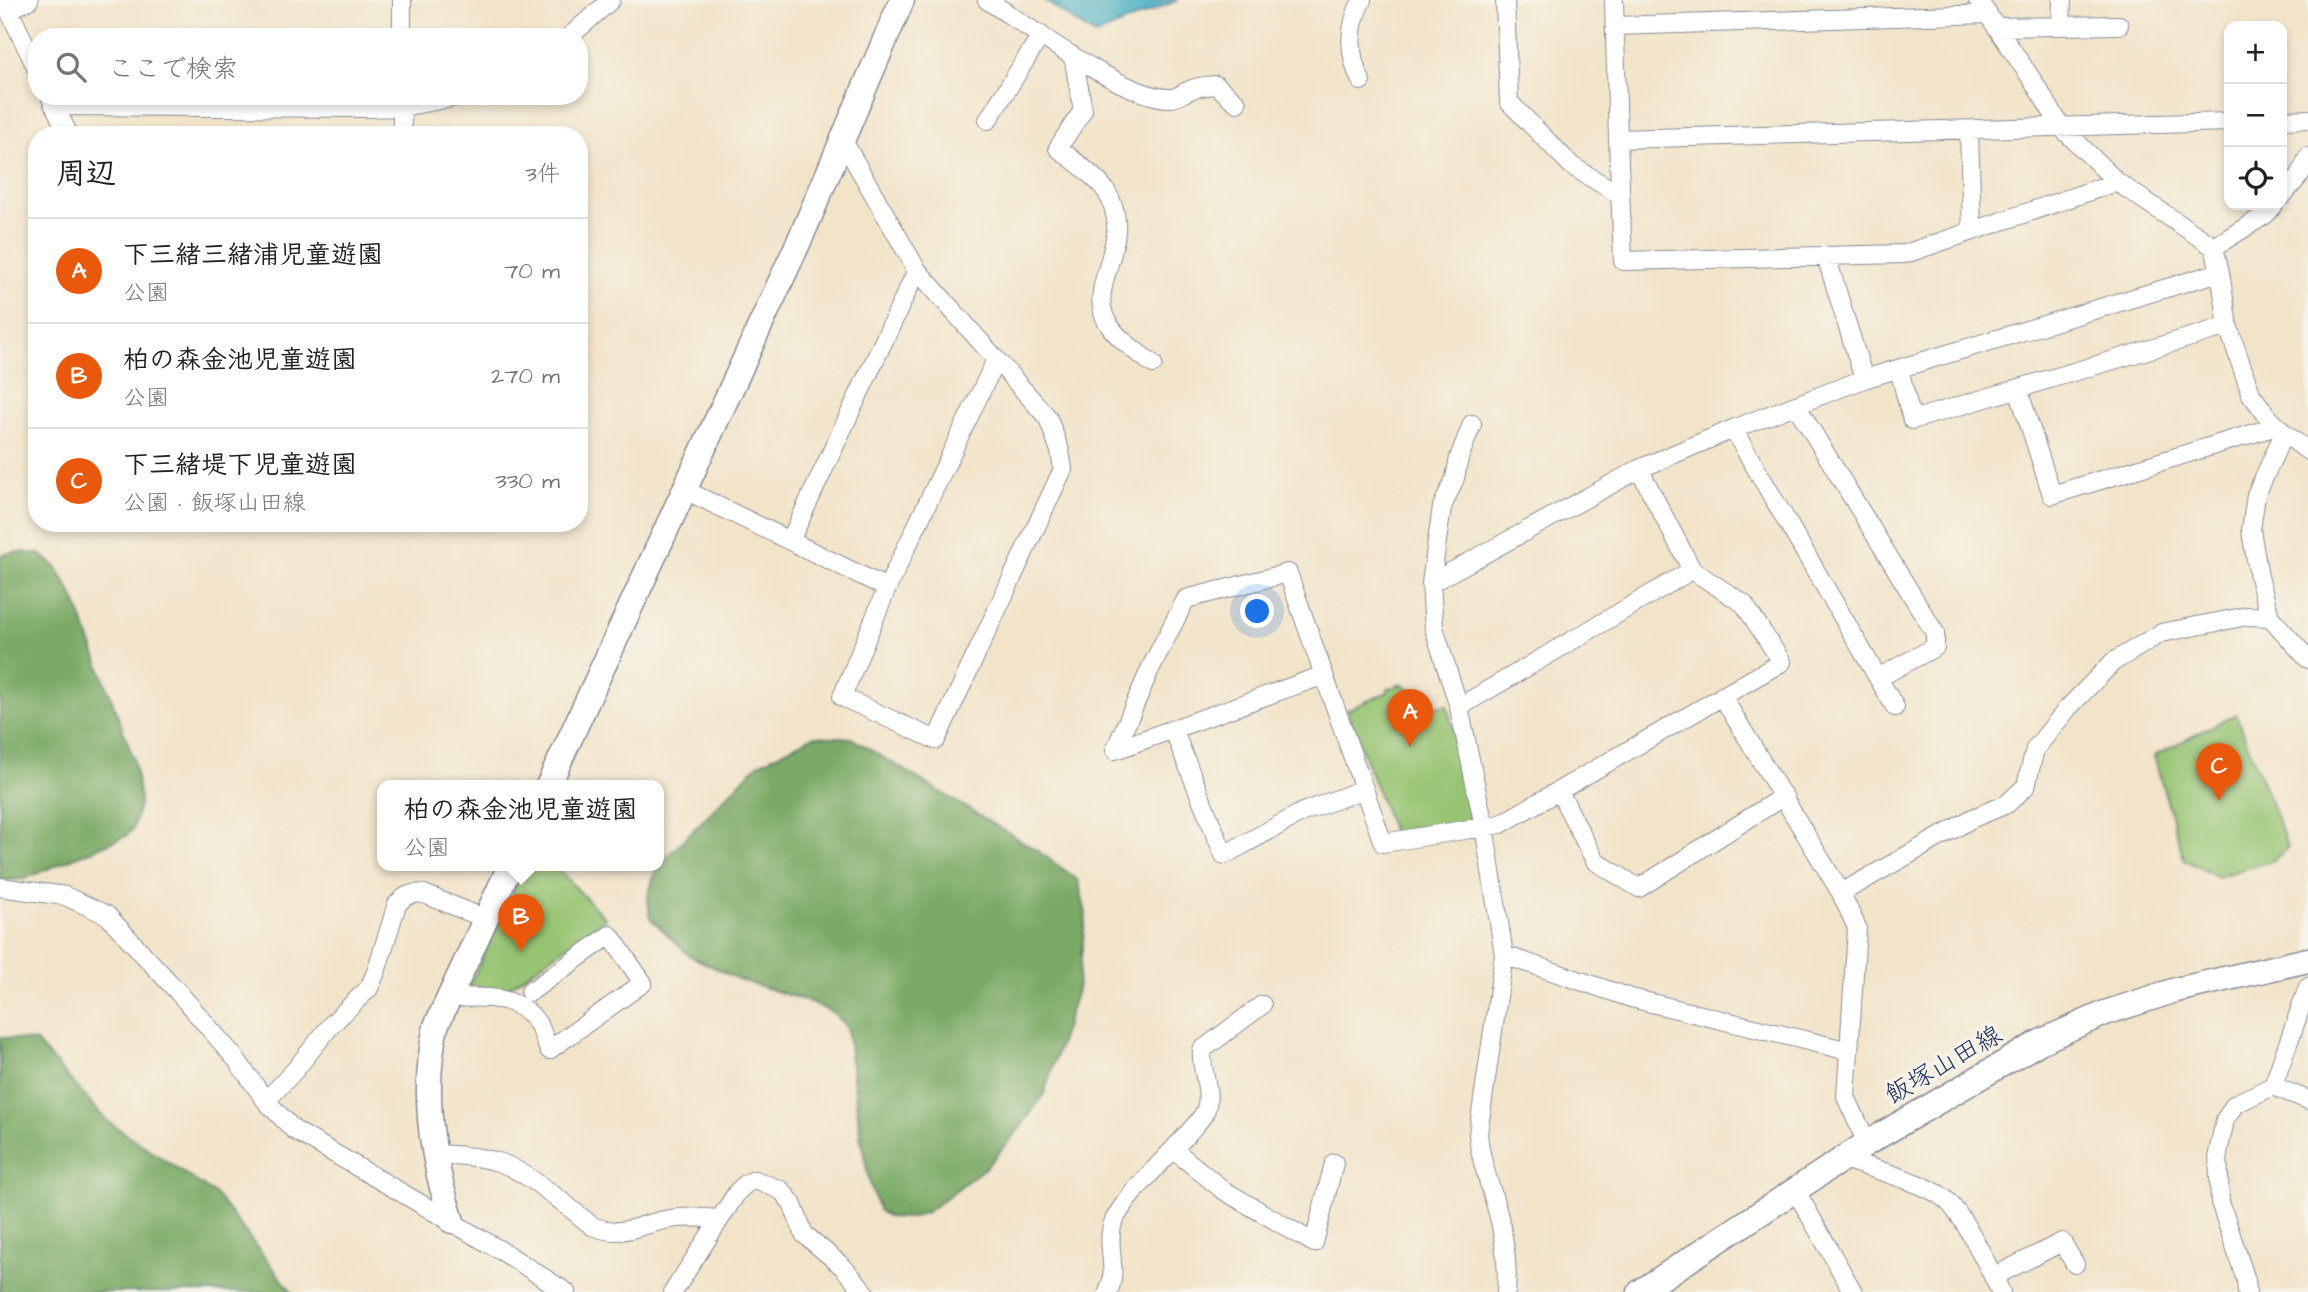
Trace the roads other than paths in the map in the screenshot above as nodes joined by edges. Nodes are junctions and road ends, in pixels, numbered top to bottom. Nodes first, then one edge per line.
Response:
1 (29, 0) edge
2 (402, 0) edge
3 (611, 0) edge
4 (902, 0) edge
5 (987, 0) edge
6 (1362, 0) edge
7 (1505, 0) edge
8 (1614, 0) edge
9 (2062, 0) edge
10 (6, 5) edge
11 (1987, 14) edge
12 (2119, 25) dead end
13 (1615, 26) junction
14 (2060, 26) junction
15 (402, 28) edge
16 (579, 28) edge
17 (1041, 35) junction
18 (28, 50) edge
19 (1073, 56) junction
20 (1361, 80) dead end
21 (1237, 103) dead end
22 (54, 105) edge
23 (402, 105) edge
24 (988, 120) dead end
25 (2287, 120) edge
26 (2308, 120) edge
27 (2224, 122) edge
28 (64, 126) edge
29 (402, 126) edge
30 (2062, 128) junction
31 (1969, 131) junction
32 (842, 139) junction
33 (1618, 139) junction
34 (2308, 157) edge
35 (2117, 182) junction
36 (2287, 190) edge
37 (1620, 195) junction
38 (2270, 210) edge
39 (1972, 231) junction
40 (2214, 247) junction
41 (1826, 256) junction
42 (917, 270) junction
43 (2220, 272) junction
44 (2228, 326) junction
45 (996, 360) junction
46 (1153, 364) dead end
47 (1899, 369) junction
48 (1864, 379) junction
49 (2018, 389) junction
50 (1796, 405) junction
51 (1472, 424) dead end
52 (1733, 429) junction
53 (2280, 429) junction
54 (2308, 451) edge
55 (1639, 469) junction
56 (685, 490) junction
57 (790, 541) junction
58 (1692, 570) junction
59 (1431, 583) junction
60 (887, 588) junction
61 (2270, 617) junction
62 (2308, 659) edge
63 (1324, 675) junction
64 (1878, 678) junction
65 (1722, 696) junction
66 (1459, 707) junction
67 (1895, 707) dead end
68 (1173, 729) junction
69 (551, 780) edge
70 (1364, 789) junction
71 (1559, 791) junction
72 (1784, 796) junction
73 (1484, 826) junction
74 (508, 871) edge
75 (0, 887) edge
76 (1841, 893) junction
77 (486, 919) junction
78 (1504, 954) junction
79 (2308, 960) edge
80 (2308, 987) edge
81 (530, 992) dead end
82 (450, 998) junction
83 (1262, 1005) dead end
84 (1849, 1051) junction
85 (2273, 1086) junction
86 (2308, 1100) edge
87 (265, 1101) junction
88 (1867, 1143) junction
89 (1174, 1150) junction
90 (433, 1154) junction
91 (1844, 1159) junction
92 (1334, 1163) dead end
93 (1796, 1191) junction
94 (720, 1219) junction
95 (452, 1221) junction
96 (2075, 1264) dead end
97 (1997, 1285) edge
98 (566, 1292) edge
99 (674, 1292) edge
100 (864, 1292) edge
101 (1108, 1292) edge
102 (1506, 1292) edge
103 (1640, 1292) edge
104 (1853, 1292) edge
105 (2247, 1292) edge

1 - 10 street
2 - 15 street
3 - 16 street
4 - 32 street
5 - 17 street
6 - 20 street
7 - 37 street
8 - 13 street
9 - 14 street
10 - 18 street
11 - 13 street
11 - 14 street
11 - 30 street
12 - 14 street
13 - 33 street
17 - 19 street
17 - 24 street
19 - 21 street
19 - 46 street
22 - 28 street
23 - 29 street
25 - 26 street
27 - 30 street
30 - 31 street
30 - 35 street
31 - 33 street
31 - 39 street
32 - 42 street
32 - 56 street
33 - 37 street
34 - 36 street
35 - 39 street
35 - 40 street
37 - 41 street
38 - 40 street
39 - 41 street
40 - 43 street
41 - 48 street
42 - 45 street
42 - 57 street
43 - 44 street
43 - 47 street
44 - 49 street
44 - 53 street
45 - 60 street
45 - 60 street
47 - 48 street
47 - 49 street
48 - 50 street
49 - 53 street
50 - 52 street
50 - 64 street
51 - 59 street
52 - 55 street
52 - 64 street
53 - 54 street
53 - 61 street
55 - 58 street
55 - 59 street
56 - 57 street
56 - 69 street
57 - 60 street
58 - 65 street
58 - 66 street
59 - 66 street
61 - 62 street
61 - 76 street
63 - 68 street
63 - 68 street
63 - 70 street
64 - 67 street
65 - 71 street
65 - 72 street
66 - 73 street
68 - 70 street
70 - 73 street
71 - 72 street
71 - 73 street
72 - 76 street
73 - 78 street
74 - 77 street
75 - 87 street
76 - 84 street
77 - 82 street
77 - 87 street
78 - 84 street
78 - 102 street
79 - 88 street, 飯塚山田線
80 - 85 street
81 - 82 street
82 - 90 street
83 - 89 street
84 - 88 street
85 - 86 street
85 - 105 street
87 - 95 street
88 - 91 street, 飯塚山田線
89 - 92 street
89 - 101 street
90 - 94 street
90 - 95 street
91 - 93 street, 飯塚山田線
91 - 97 street
93 - 103 street, 飯塚山田線
93 - 104 street
94 - 99 street
94 - 100 street
95 - 98 street
96 - 97 street

